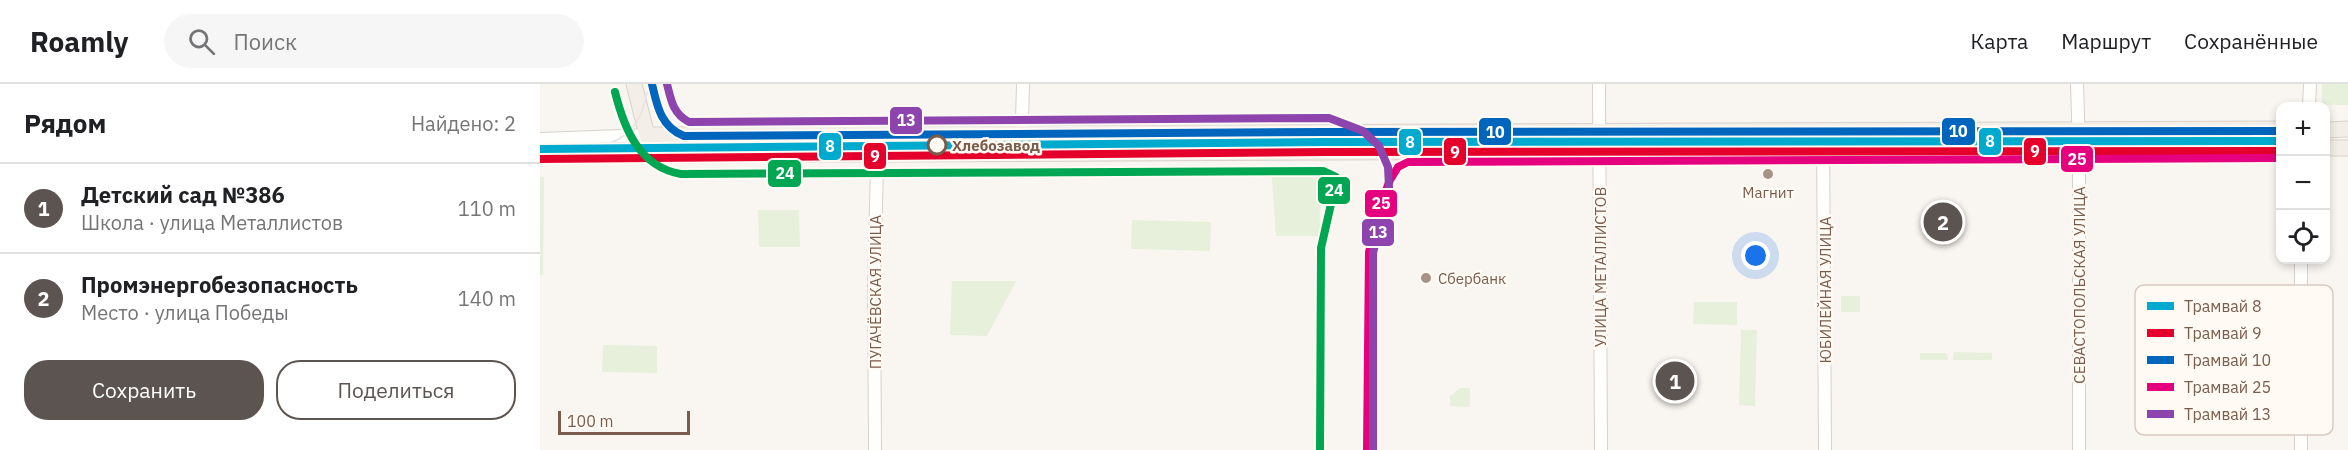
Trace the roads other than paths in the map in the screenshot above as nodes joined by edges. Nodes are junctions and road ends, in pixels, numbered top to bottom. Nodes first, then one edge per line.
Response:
1 (634, 84) edge
2 (1023, 84) edge
3 (1599, 84) edge
4 (2077, 84) edge
5 (2310, 84) edge
6 (2309, 102) edge
7 (2276, 129) edge
8 (2348, 129) edge
9 (1823, 130) junction
10 (2079, 130) junction
11 (2330, 130) edge
12 (1600, 133) junction
13 (874, 134) junction
14 (1024, 134) junction
15 (647, 135) junction
16 (540, 139) edge
17 (2276, 148) edge
18 (2330, 148) edge
19 (2348, 148) edge
20 (1825, 150) junction
21 (1600, 151) junction
22 (1026, 153) junction
23 (875, 154) junction
24 (652, 155) junction
25 (540, 156) edge
26 (2079, 156) junction
27 (2301, 264) edge
28 (2301, 285) edge
29 (875, 450) edge
30 (1601, 450) edge
31 (1825, 450) edge
32 (2079, 450) edge

1 - 15 main road
2 - 14 street
3 - 12 street, УЛИЦА МЕТАЛЛИСТОВ
4 - 10 street, СЕВАСТОПОЛЬСКАЯ УЛИЦА
5 - 6 street
7 - 10 main road
8 - 11 main road
9 - 10 main road
9 - 12 main road
9 - 20 street, ЮБИЛЕЙНАЯ УЛИЦА
10 - 26 street, СЕВАСТОПОЛЬСКАЯ УЛИЦА
12 - 14 main road
12 - 21 street, УЛИЦА МЕТАЛЛИСТОВ
13 - 14 main road
13 - 15 main road
13 - 23 street, ПУГАЧЁВСКАЯ УЛИЦА
14 - 22 street
15 - 16 street
15 - 24 main road
17 - 26 main road
18 - 19 main road
20 - 21 main road
20 - 26 main road
20 - 31 street, ЮБИЛЕЙНАЯ УЛИЦА
21 - 22 main road
21 - 30 street, УЛИЦА МЕТАЛЛИСТОВ
22 - 23 main road
23 - 24 main road
23 - 29 street, ПУГАЧЁВСКАЯ УЛИЦА
24 - 25 street
26 - 32 street, СЕВАСТОПОЛЬСКАЯ УЛИЦА
27 - 28 street

